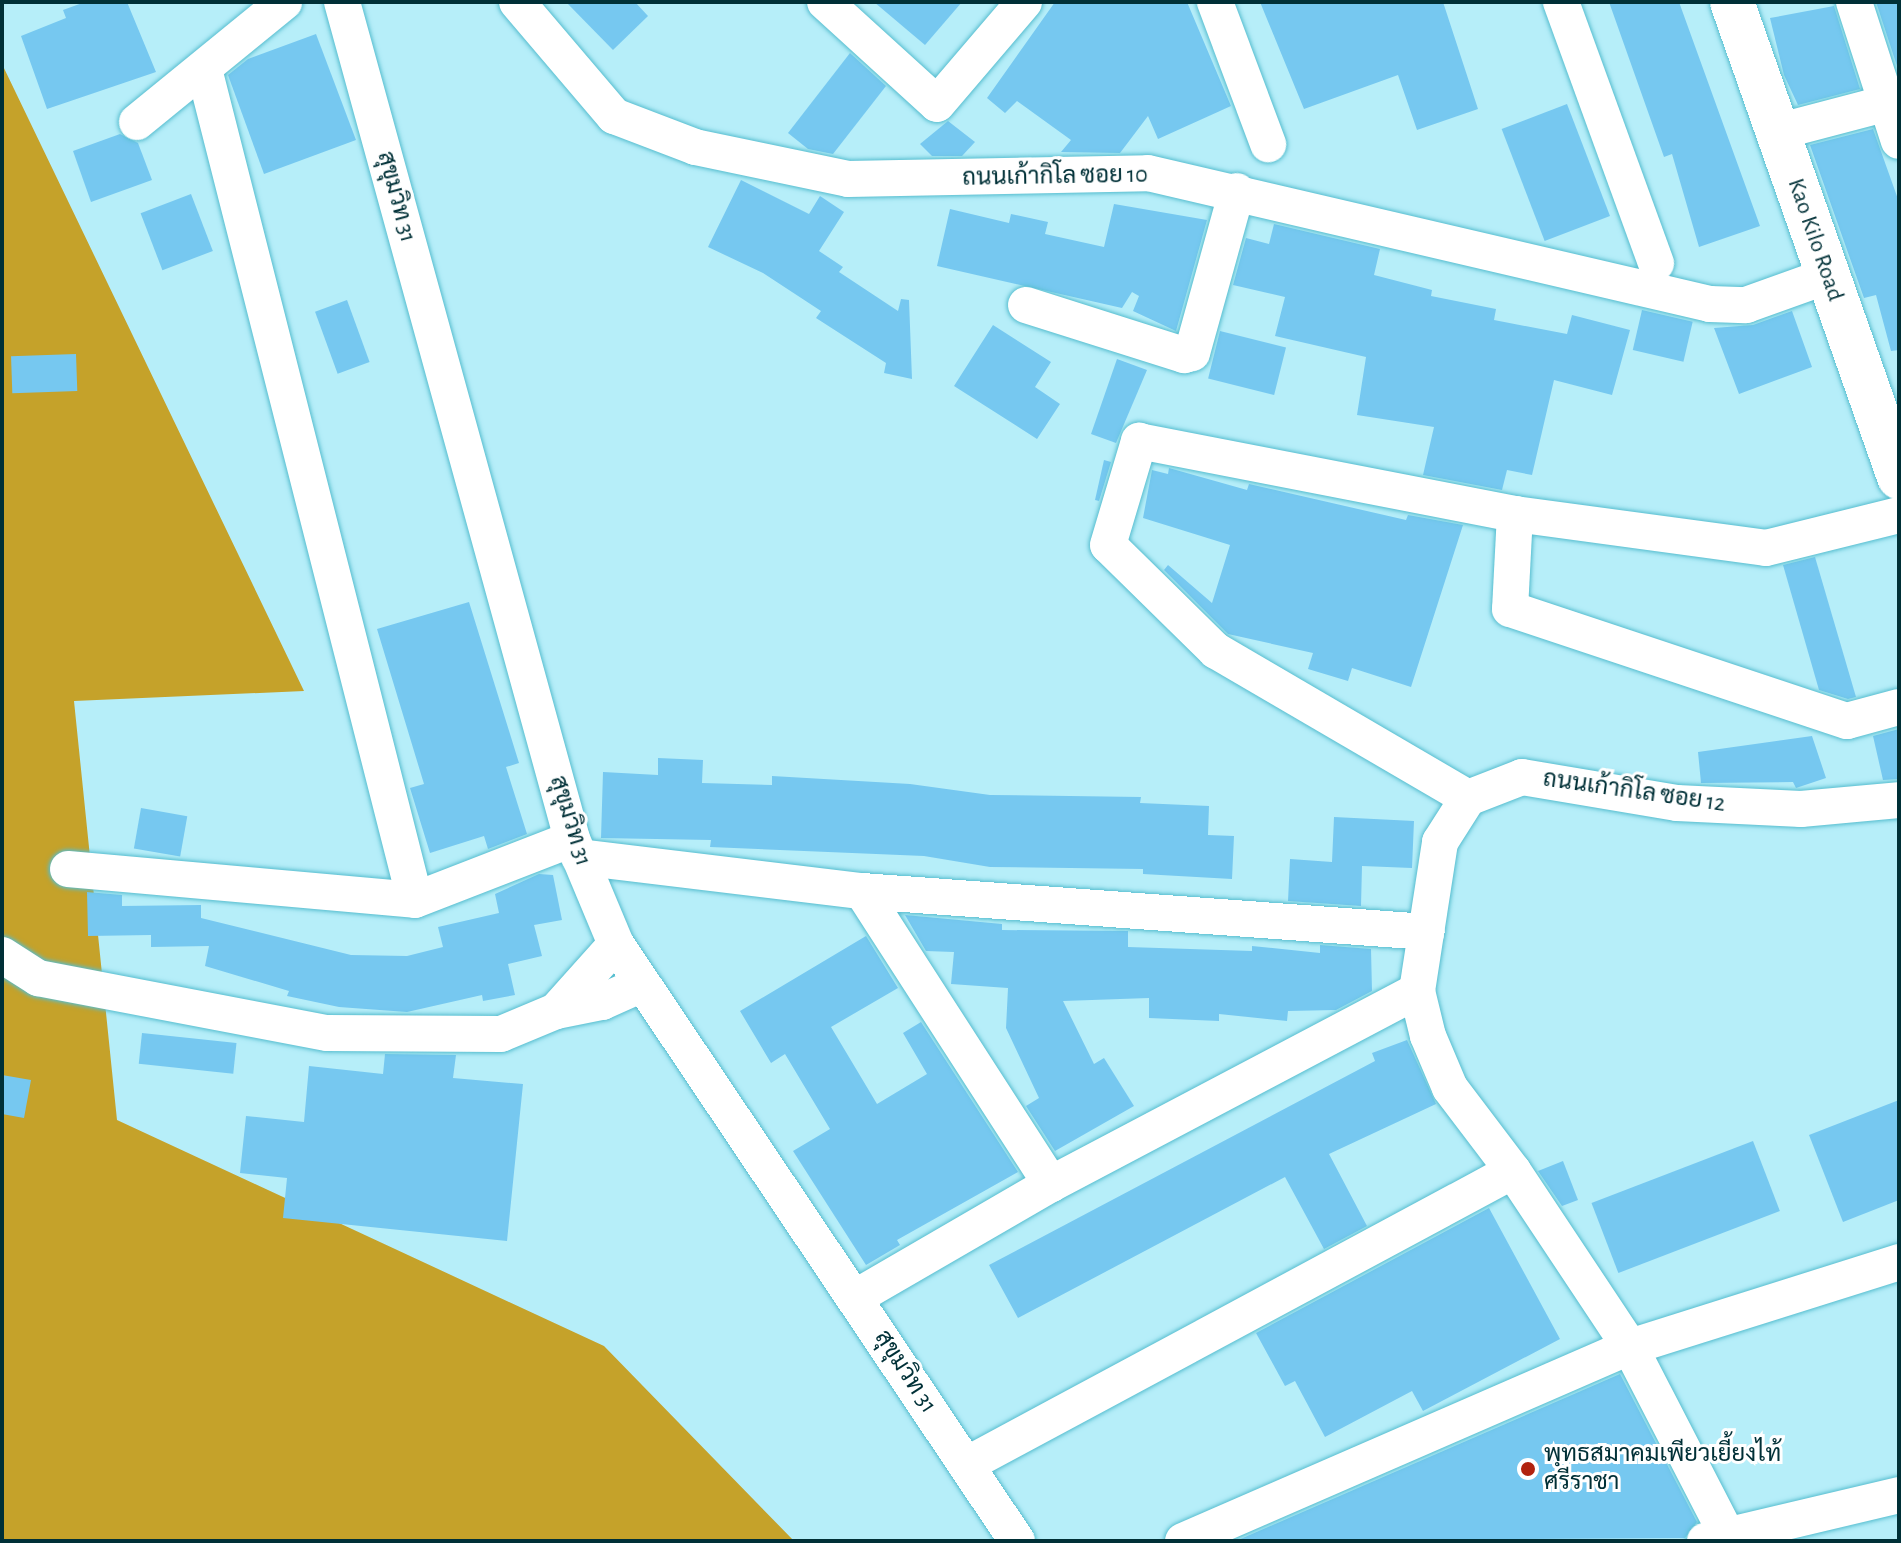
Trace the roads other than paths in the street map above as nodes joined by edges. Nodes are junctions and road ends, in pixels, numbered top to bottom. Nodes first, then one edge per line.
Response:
1 (284, 2) edge
2 (342, 2) edge
3 (517, 2) edge
4 (825, 2) edge
5 (1024, 2) edge
6 (1215, 2) edge
7 (1561, 2) edge
8 (1732, 2) edge
9 (1854, 2) edge
10 (204, 69) junction
11 (1892, 101) edge
12 (137, 122) dead end
13 (1777, 132) junction
14 (1899, 141) edge
15 (1268, 144) dead end
16 (1237, 191) junction
17 (1656, 263) dead end
18 (1827, 276) junction
19 (1026, 305) dead end
20 (1889, 413) edge
21 (1899, 477) edge
22 (1515, 514) junction
23 (1899, 515) edge
24 (1899, 707) edge
25 (1468, 798) junction
26 (1899, 800) edge
27 (575, 848) junction
28 (68, 869) dead end
29 (862, 891) junction
30 (415, 900) junction
31 (1427, 932) junction
32 (616, 944) junction
33 (2, 955) edge
34 (642, 984) junction
35 (1417, 991) junction
36 (556, 1011) junction
37 (1513, 1171) junction
38 (1051, 1184) junction
39 (1899, 1262) edge
40 (856, 1297) junction
41 (1630, 1347) junction
42 (966, 1465) junction
43 (1899, 1495) edge
44 (1720, 1539) edge
45 (1017, 1541) edge
46 (1183, 1541) edge

1 - 10 street
2 - 27 street, สุขุมวิท 31
3 - 16 street, ถนนเก้ากิโล ซอย 10
4 - 5 street
6 - 15 street
7 - 17 street
8 - 13 main road, Kao Kilo Road
9 - 11 street
10 - 12 street
10 - 30 street
11 - 13 street
11 - 14 street
13 - 18 main road, Kao Kilo Road
16 - 18 street, ถนนเก้ากิโล ซอย 10
16 - 19 street
18 - 20 main road, Kao Kilo Road
20 - 21 main road, Kao Kilo Road
22 - 23 street
22 - 24 street
22 - 25 street
25 - 26 street, ถนนเก้ากิโล ซอย 12
25 - 31 street
27 - 29 street
27 - 30 street
27 - 32 street, สุขุมวิท 31
28 - 30 street
29 - 31 street
29 - 38 street
31 - 35 street
32 - 34 street, สุขุมวิท 31
32 - 36 street
33 - 36 street
34 - 36 street
34 - 40 street, สุขุมวิท 31
35 - 37 street
35 - 38 street
37 - 41 street
37 - 42 street
38 - 40 street
39 - 41 street
40 - 42 street, สุขุมวิท 31
41 - 44 street
41 - 46 street
42 - 45 street, สุขุมวิท 31
43 - 44 street

